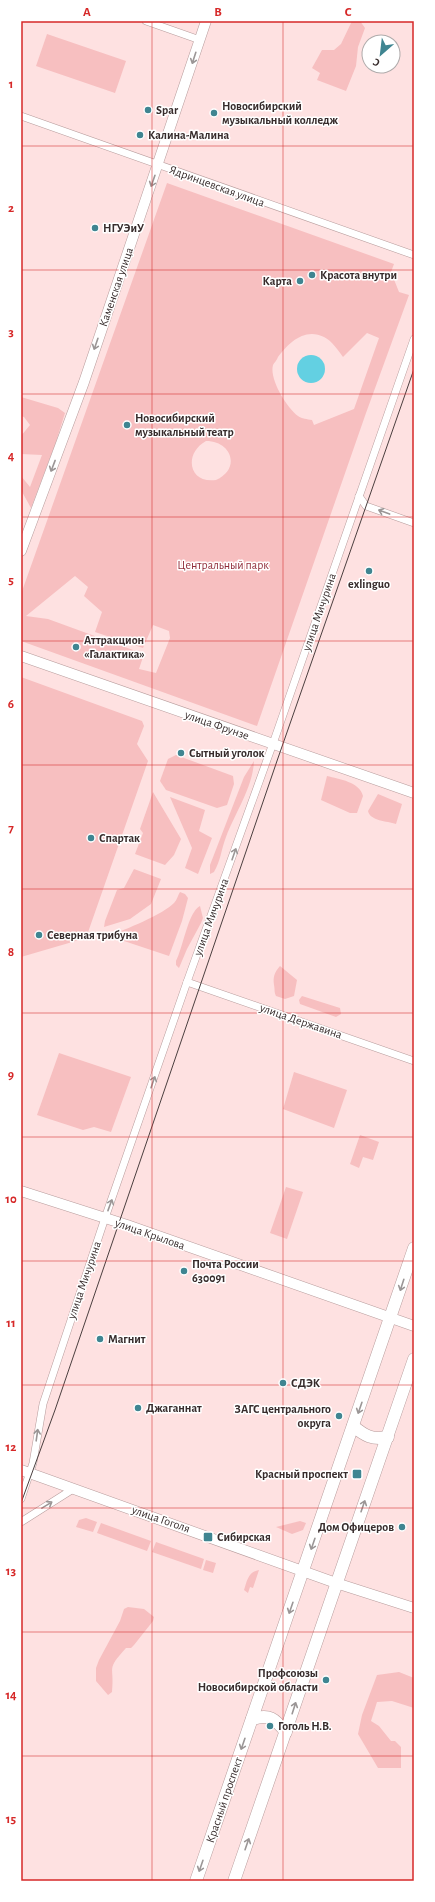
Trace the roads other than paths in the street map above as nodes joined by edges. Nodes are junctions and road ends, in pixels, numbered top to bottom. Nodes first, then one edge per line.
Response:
1 (146, 21) edge
2 (206, 21) edge
3 (200, 40) junction
4 (21, 116) edge
5 (159, 165) junction
6 (414, 255) edge
7 (414, 339) edge
8 (359, 496) junction
9 (414, 523) edge
10 (21, 551) edge
11 (21, 656) edge
12 (273, 744) junction
13 (414, 793) edge
14 (187, 982) junction
15 (414, 1061) edge
16 (21, 1192) edge
17 (105, 1218) junction
18 (414, 1248) edge
19 (390, 1318) junction
20 (414, 1326) edge
21 (414, 1359) edge
22 (353, 1426) junction
23 (388, 1437) junction
24 (26, 1472) edge
25 (73, 1489) junction
26 (21, 1499) edge
27 (21, 1522) edge
28 (304, 1571) junction
29 (336, 1583) junction
30 (414, 1608) edge
31 (252, 1719) junction
32 (286, 1732) junction
33 (196, 1881) edge
34 (234, 1881) edge

1 - 3 street
2 - 3 street, Каменская улица
3 -> 5 street, Каменская улица
4 - 5 street, Ядринцевская улица
5 - 6 street, Ядринцевская улица
5 -> 10 street, Каменская улица
7 - 8 street, улица Мичурина
9 -> 8 street
8 - 12 street, улица Мичурина
11 - 12 street, улица Фрунзе
12 - 13 street, улица Фрунзе
14 -> 12 street, улица Мичурина
14 - 15 street, улица Державина
17 -> 14 street, улица Мичурина
16 - 17 street, улица Крылова
17 - 19 street, улица Крылова
24 -> 17 street, улица Мичурина
18 -> 19 main road, Красный проспект
19 - 20 street, улица Крылова
19 -> 22 main road, Красный проспект
21 - 23 main road
22 - 23 main road
22 -> 28 main road, Красный проспект
29 -> 23 main road
24 - 25 street, улица Гоголя
24 - 26 street, улица Мичурина
27 -> 25 street
25 - 28 street, улица Гоголя
28 - 29 street, улица Гоголя
28 -> 31 main road, Красный проспект
29 - 30 street, улица Гоголя
32 -> 29 main road
31 - 32 main road
31 -> 33 main road, Красный проспект
34 -> 32 main road

